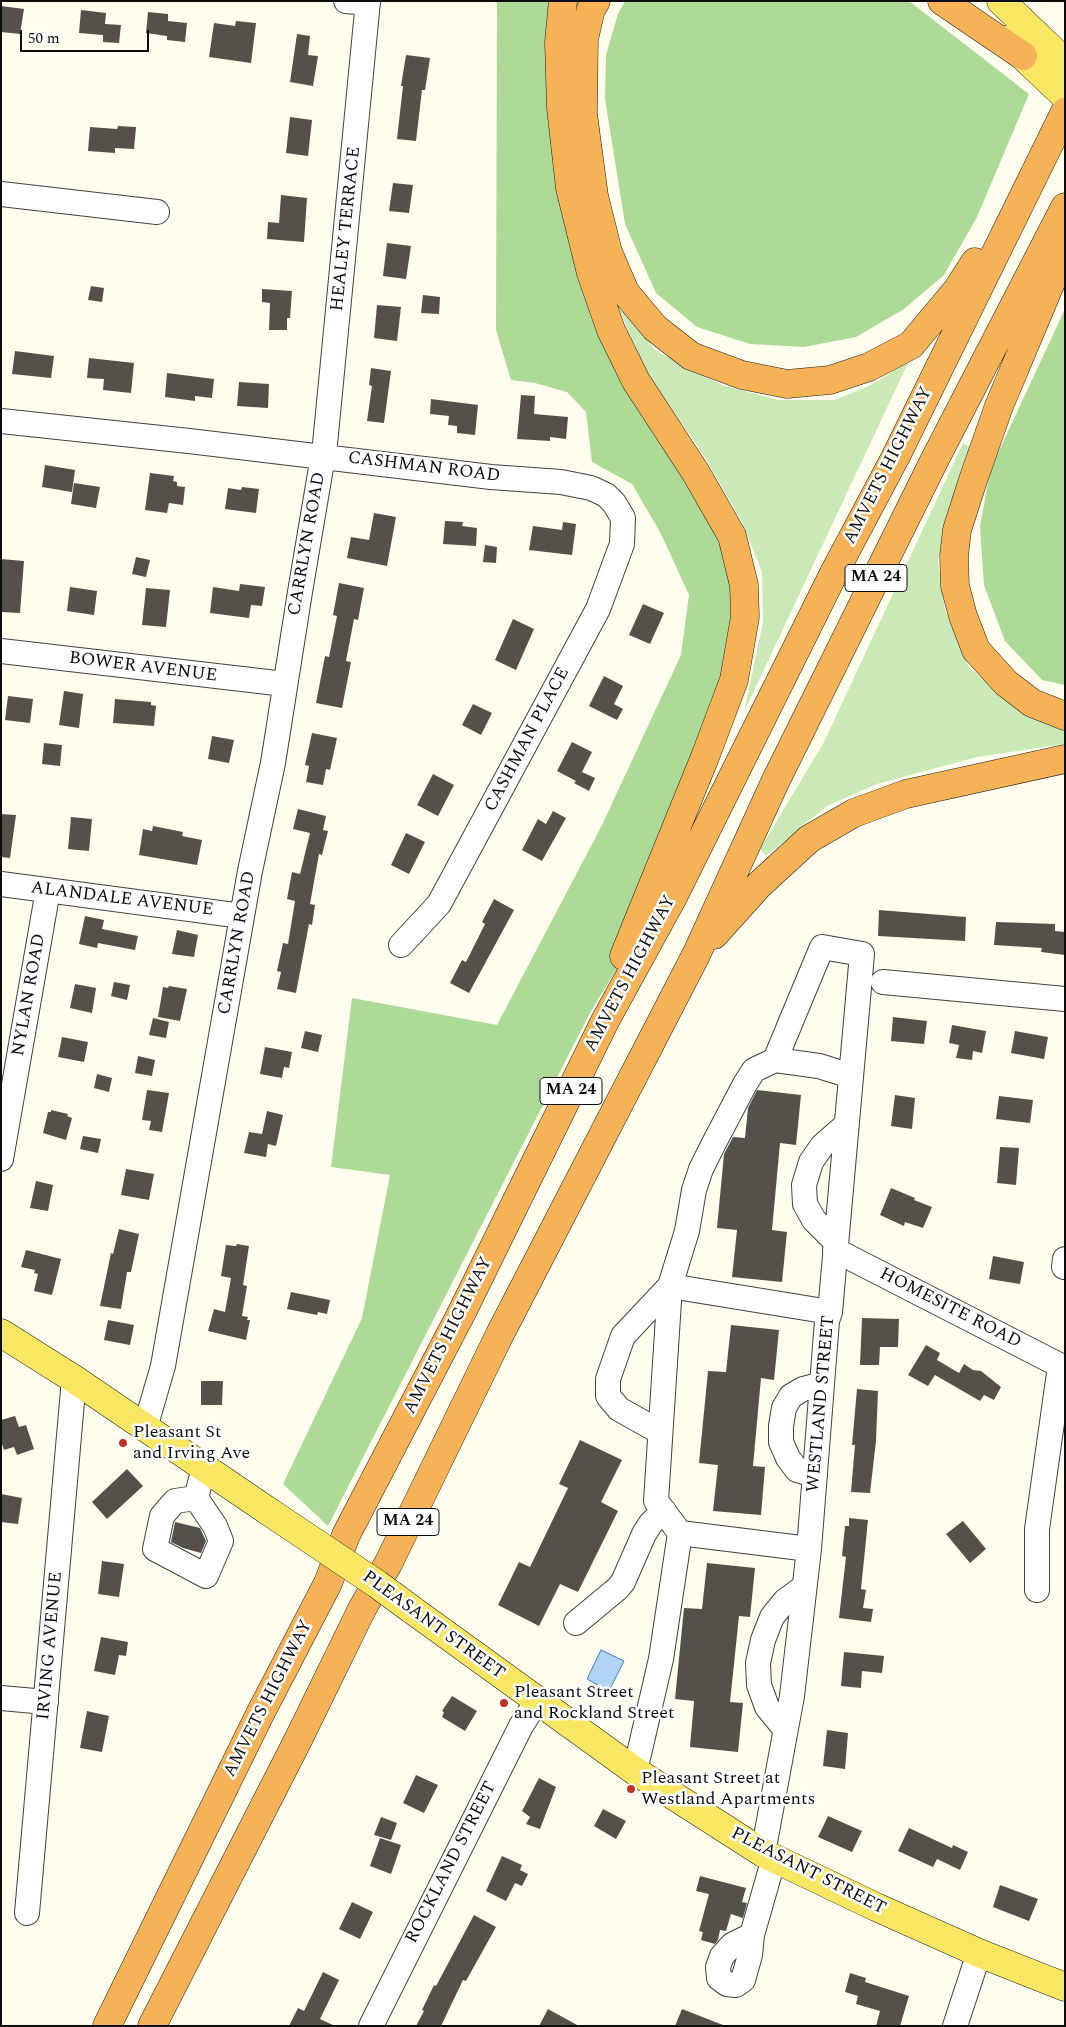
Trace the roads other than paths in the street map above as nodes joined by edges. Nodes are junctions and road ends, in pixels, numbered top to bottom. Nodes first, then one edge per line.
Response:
1 (563, 1) edge
2 (596, 1) edge
3 (942, 1) edge
4 (962, 1) edge
5 (1000, 1) edge
6 (361, 2) edge
7 (1030, 46) junction
8 (1065, 62) edge
9 (1065, 96) edge
10 (1065, 112) edge
11 (1040, 160) junction
12 (1, 194) edge
13 (1065, 207) edge
14 (157, 212) dead end
15 (1065, 242) edge
16 (1, 421) edge
17 (323, 456) junction
18 (623, 519) joint
19 (1, 651) edge
20 (285, 684) junction
21 (1065, 716) edge
22 (1065, 759) edge
23 (1, 884) edge
24 (48, 890) junction
25 (242, 916) junction
26 (401, 944) dead end
27 (696, 955) junction
28 (883, 982) dead end
29 (1065, 1000) edge
30 (605, 1021) junction
31 (775, 1060) junction
32 (851, 1076) junction
33 (846, 1125) junction
34 (1, 1159) edge
35 (835, 1246) junction
36 (1065, 1259) edge
37 (1064, 1267) edge
38 (670, 1286) junction
39 (830, 1312) junction
40 (1, 1333) edge
41 (1062, 1367) edge
42 (74, 1379) junction
43 (822, 1384) junction
44 (145, 1428) junction
45 (660, 1432) junction
46 (204, 1468) junction
47 (815, 1475) junction
48 (196, 1498) dead end
49 (664, 1511) junction
50 (680, 1533) junction
51 (809, 1549) junction
52 (804, 1588) junction
53 (1037, 1590) dead end
54 (576, 1623) dead end
55 (1, 1698) edge
56 (537, 1701) junction
57 (46, 1702) junction
58 (786, 1729) junction
59 (635, 1772) junction
60 (768, 1856) junction
61 (27, 1913) dead end
62 (752, 1935) dead end
63 (980, 1953) junction
64 (1065, 1987) edge
65 (107, 2026) edge
66 (152, 2026) edge
67 (371, 2026) edge
68 (955, 2026) edge

1 - 30 highway
2 - 11 highway
3 - 7 highway
4 - 7 main road
5 - 7 main road
6 - 17 street, HEALEY TERRACE
7 - 8 main road
7 - 9 main road
10 - 11 highway, AMVETS HIGHWAY / MA 24
11 - 30 highway, AMVETS HIGHWAY / MA 24
12 - 14 street
13 - 27 highway, MA 24
15 - 21 highway
16 - 17 street, CASHMAN ROAD
17 - 18 street, CASHMAN ROAD
17 - 20 street, CARRLYN ROAD
18 - 26 street, CASHMAN PLACE
19 - 20 street, BOWER AVENUE
20 - 25 street, CARRLYN ROAD
22 - 27 highway
23 - 24 street, ALANDALE AVENUE
24 - 25 street, ALANDALE AVENUE
24 - 34 street, NYLAN ROAD
25 - 44 street, CARRLYN ROAD
27 - 66 highway, MA 24
28 - 29 street
30 - 65 highway, AMVETS HIGHWAY / MA 24
31 - 32 street
31 - 32 street, WESTLAND STREET
31 - 38 street
32 - 33 street, WESTLAND STREET
33 - 35 street, WESTLAND STREET
33 - 35 street, HOMESITE ROAD
35 - 39 street, WESTLAND STREET
35 - 41 street, HOMESITE ROAD
36 - 37 street
38 - 39 street
38 - 45 street
38 - 45 street
39 - 43 street, WESTLAND STREET
40 - 42 main road, PLEASANT STREET
41 - 53 street
42 - 44 main road, PLEASANT STREET
42 - 57 street, IRVING AVENUE
43 - 47 street, WESTLAND STREET
43 - 47 street
44 - 46 main road, PLEASANT STREET
45 - 49 street
46 - 48 street
46 - 56 main road, PLEASANT STREET, bridge
47 - 51 street, WESTLAND STREET
49 - 50 street
49 - 54 street
50 - 51 street
50 - 59 street
51 - 52 street, WESTLAND STREET
52 - 58 street, WESTLAND STREET
52 - 58 street
55 - 57 street
56 - 59 main road, PLEASANT STREET
56 - 67 street, ROCKLAND STREET
57 - 61 street, IRVING AVENUE
58 - 60 street, WESTLAND STREET
59 - 60 main road, PLEASANT STREET
60 - 62 street, WESTLAND STREET
60 - 63 main road, PLEASANT STREET
63 - 64 main road, PLEASANT STREET
63 - 68 street

